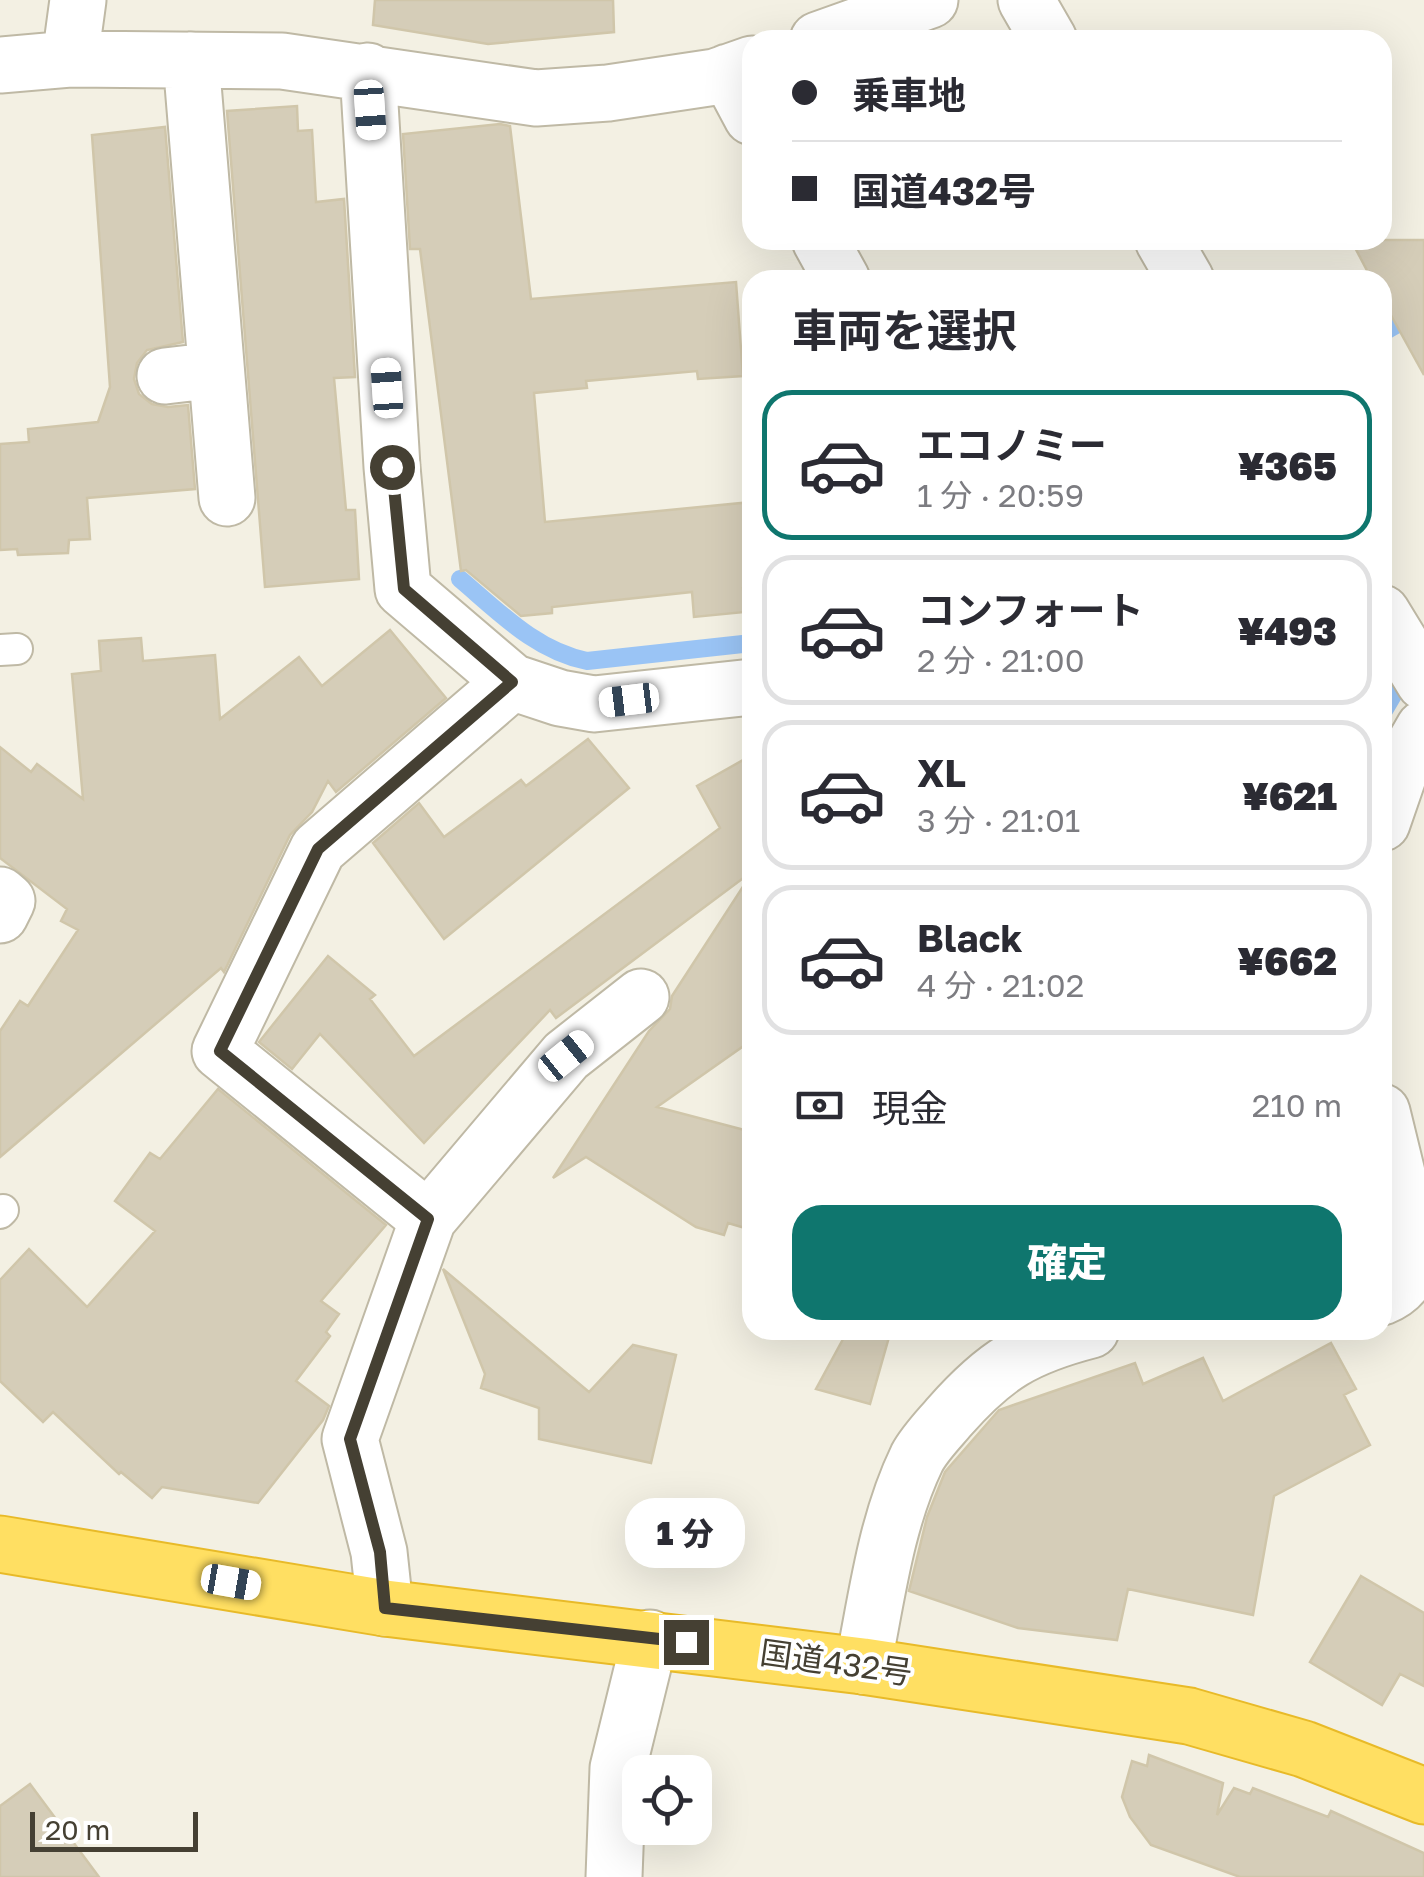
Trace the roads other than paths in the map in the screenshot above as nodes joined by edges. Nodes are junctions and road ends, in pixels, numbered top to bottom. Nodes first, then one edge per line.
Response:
1 (78, 0) edge
2 (930, 0) edge
3 (1026, 0) edge
4 (846, 30) edge
5 (1043, 30) edge
6 (70, 59) junction
7 (190, 60) junction
8 (0, 65) edge
9 (368, 71) junction
10 (742, 84) edge
11 (227, 498) dead end
12 (1412, 672) edge
13 (512, 682) junction
14 (742, 688) edge
15 (1392, 794) edge
16 (0, 895) edge
17 (0, 915) edge
18 (641, 996) dead end
19 (1392, 1136) edge
20 (1412, 1183) edge
21 (428, 1219) junction
22 (1392, 1291) edge
23 (1060, 1340) edge
24 (993, 1346) edge
25 (0, 1544) edge
26 (385, 1608) junction
27 (650, 1638) junction
28 (863, 1666) junction
29 (1424, 1796) edge
30 (614, 1877) edge

1 - 6 street
2 - 4 street
3 - 5 street
6 - 7 street
6 - 8 street
7 - 9 street
7 - 11 street
9 - 10 street
9 - 13 street
12 - 15 street
13 - 14 street
13 - 21 street
16 - 17 street
18 - 21 street
19 - 20 street
20 - 22 street
21 - 26 street
23 - 24 street
24 - 28 street
25 - 26 highway, 国道432号
26 - 27 highway, 国道432号
27 - 28 highway, 国道432号
27 - 30 street
28 - 29 highway, 国道432号

